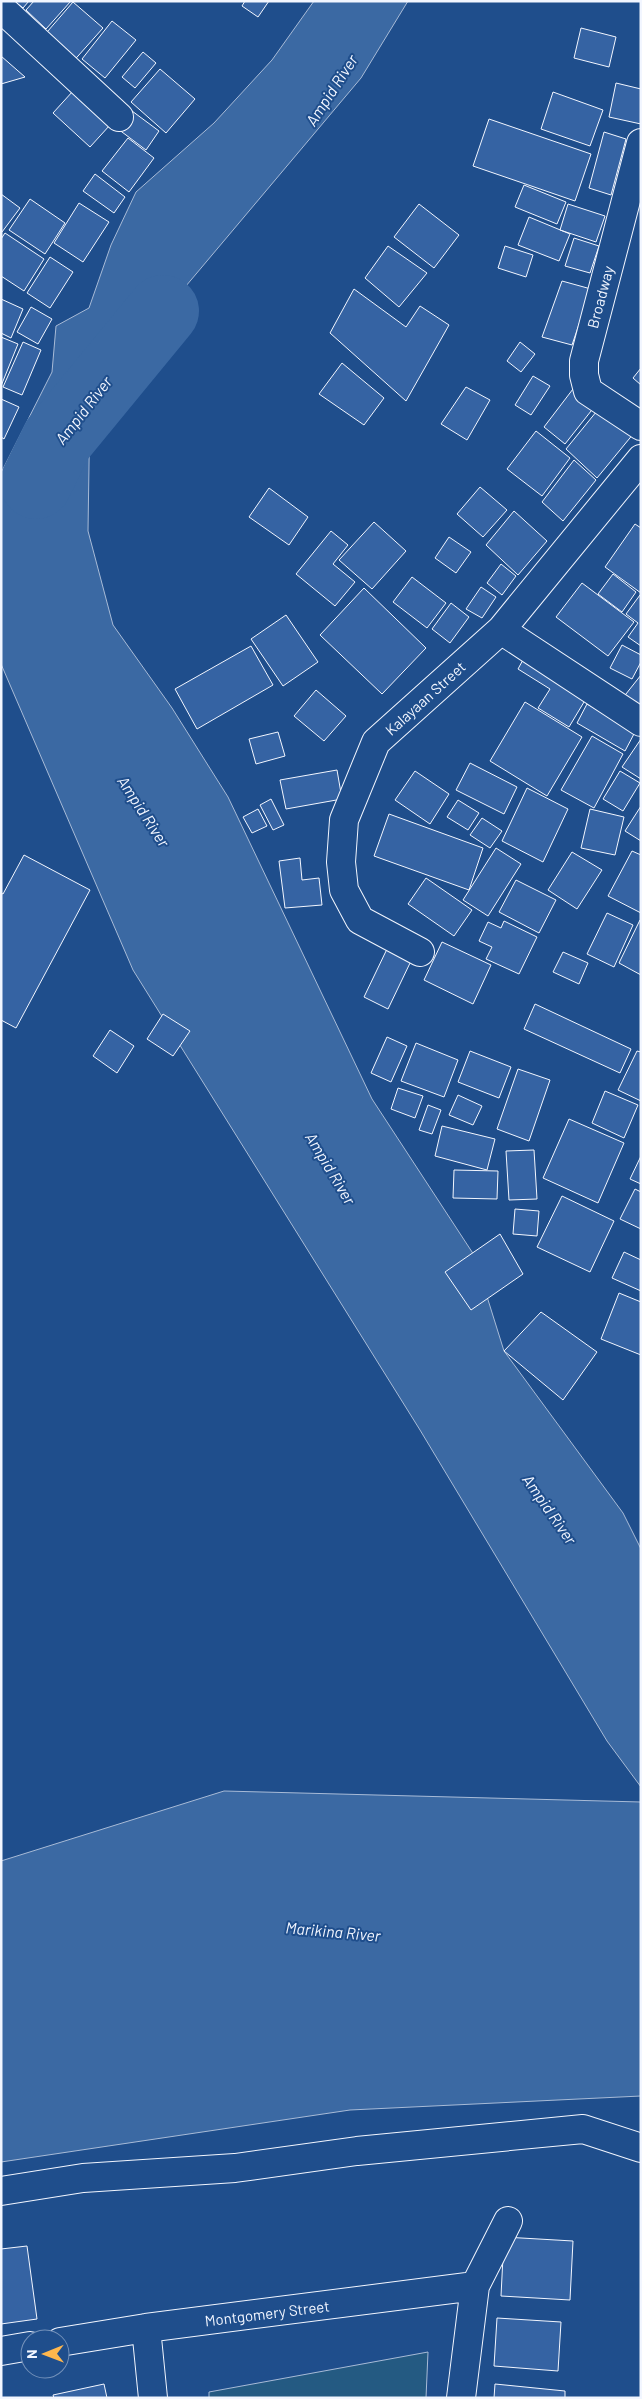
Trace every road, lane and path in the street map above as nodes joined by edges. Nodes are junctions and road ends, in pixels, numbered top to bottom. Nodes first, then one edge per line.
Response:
1 (1, 8) edge
2 (118, 117) dead end
3 (641, 143) edge
4 (641, 426) edge
5 (640, 459) edge
6 (501, 630) junction
7 (641, 722) edge
8 (420, 952) dead end
9 (641, 2148) edge
10 (1, 2191) edge
11 (508, 2221) dead end
12 (475, 2286) junction
13 (146, 2328) junction
14 (70, 2340) edge
15 (20, 2348) edge
16 (1, 2351) edge
17 (153, 2398) edge
18 (460, 2398) edge

1 - 2 street
3 - 4 street, Broadway
5 - 6 street, Kalayaan Street
6 - 7 street
6 - 8 street, Kalayaan Street
9 - 10 street
11 - 12 street
12 - 13 street, Montgomery Street
12 - 18 street
13 - 14 street, Montgomery Street
13 - 17 street
15 - 16 street

